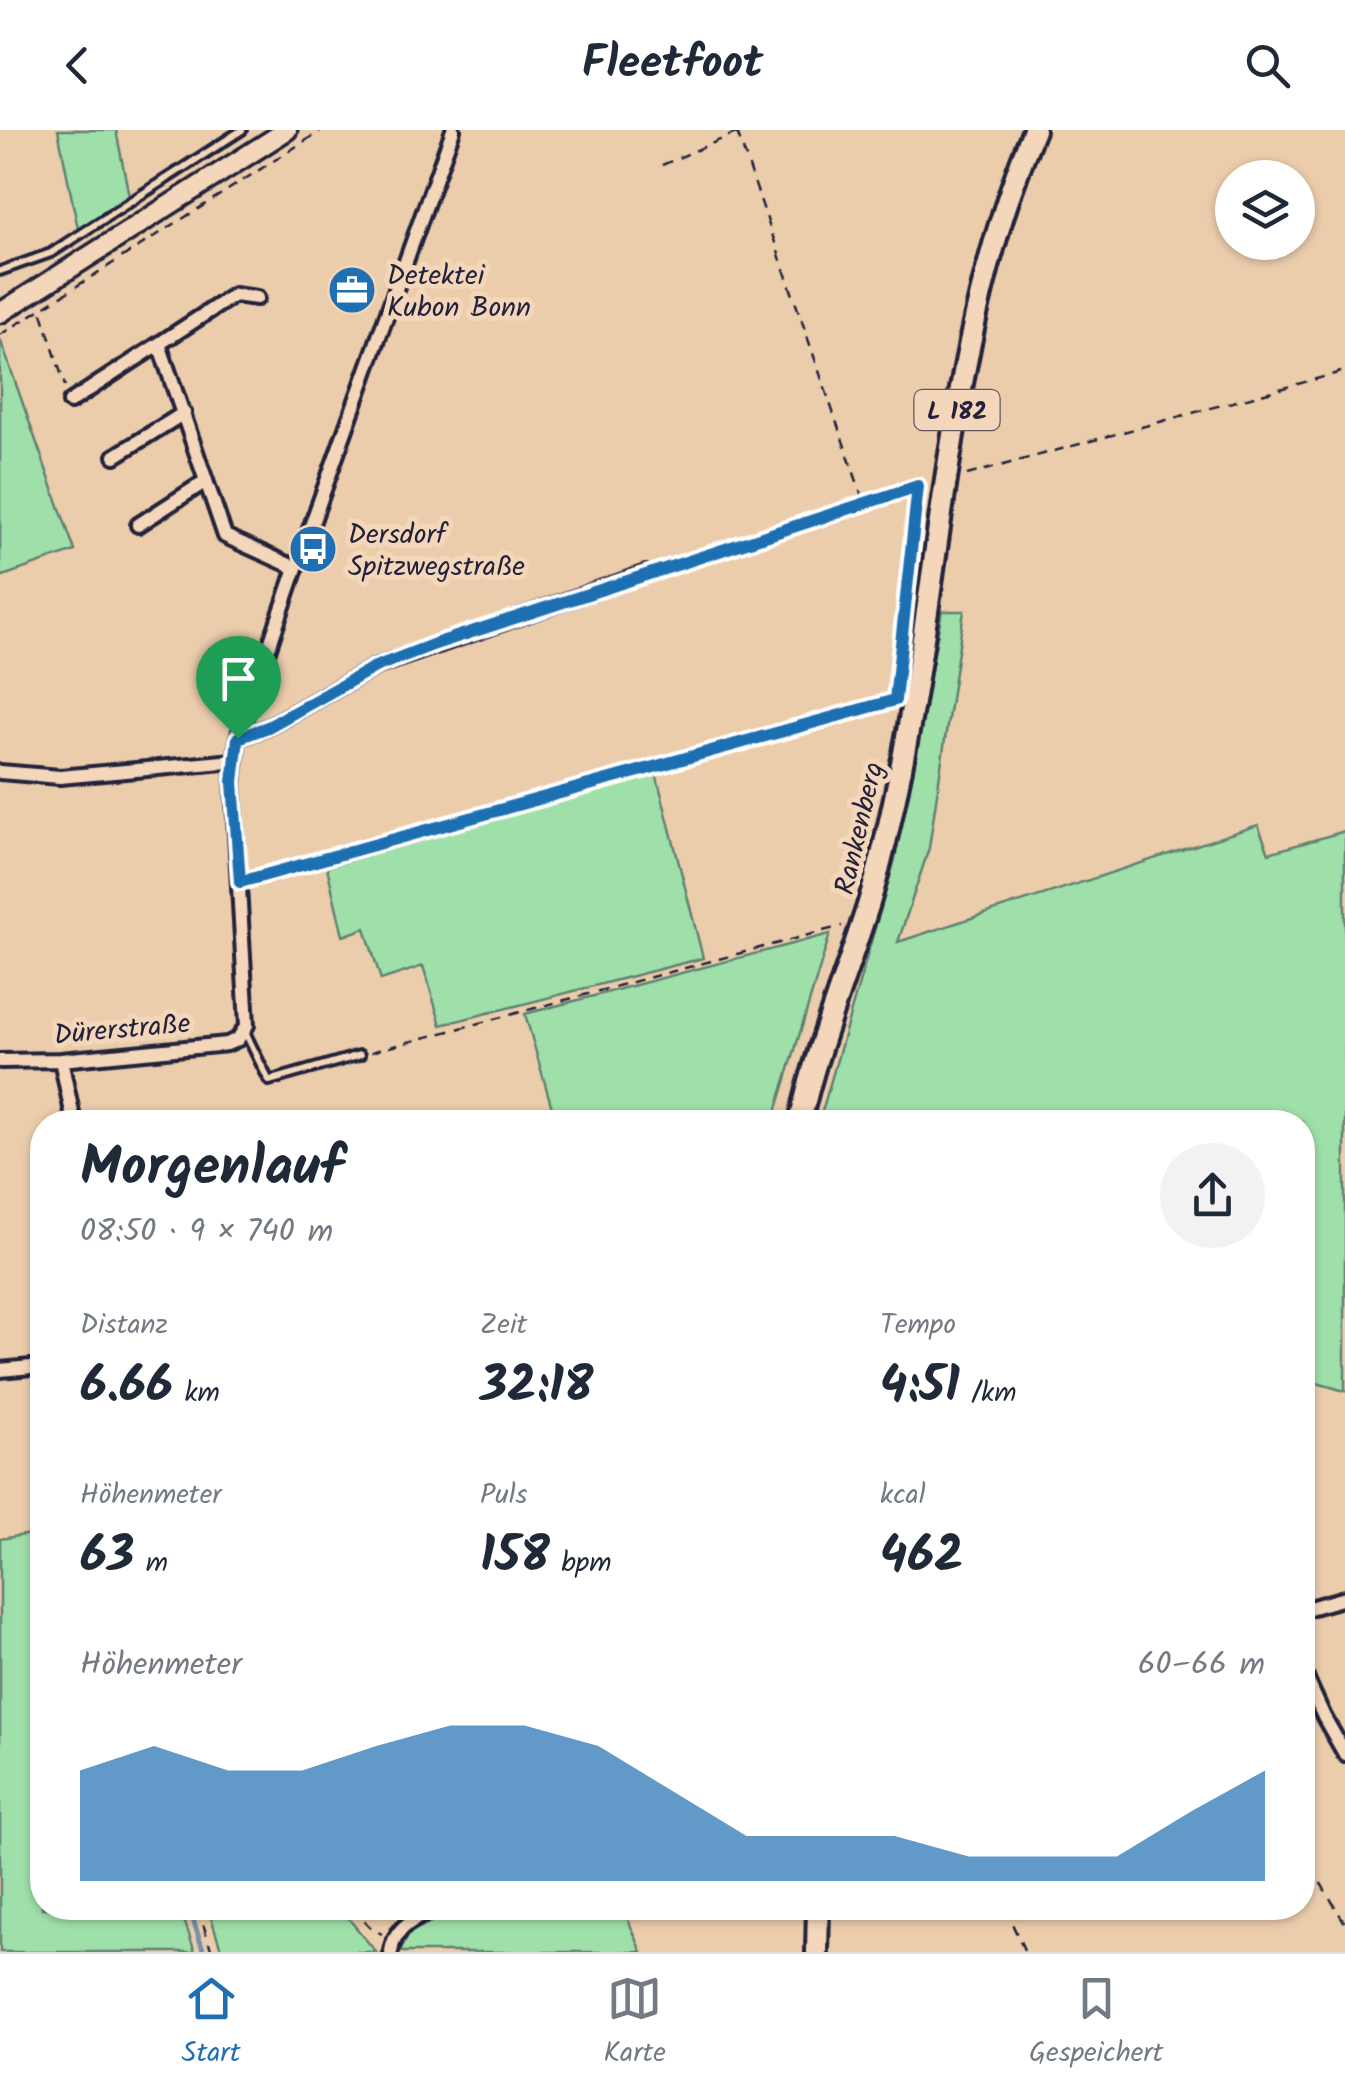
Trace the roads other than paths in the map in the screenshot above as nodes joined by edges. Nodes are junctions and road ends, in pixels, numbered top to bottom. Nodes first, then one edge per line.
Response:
1 (242, 130) edge
2 (286, 130) edge
3 (454, 130) edge
4 (1034, 130) edge
5 (0, 271) edge
6 (258, 298) dead end
7 (0, 313) edge
8 (159, 344) junction
9 (70, 402) road end
10 (184, 413) junction
11 (115, 456) dead end
12 (206, 482) junction
13 (138, 526) dead end
14 (296, 568) junction
15 (646, 574) road end
16 (238, 738) junction
17 (234, 761) junction
18 (0, 772) edge
19 (245, 1032) junction
20 (360, 1055) road end
21 (61, 1060) junction
22 (0, 1061) edge
23 (71, 1110) edge
24 (803, 1110) edge
25 (30, 1367) edge
26 (0, 1370) edge
27 (1345, 1598) edge
28 (1315, 1606) edge
29 (1315, 1698) edge
30 (1345, 1754) edge
31 (411, 1920) edge
32 (818, 1920) edge
33 (392, 1946) edge
34 (817, 1952) edge

1 - 5 lane
2 - 7 main road
3 - 14 street
4 - 24 main road, Rankenberg / L 182
6 - 8 street
8 - 9 street
8 - 10 street
10 - 11 street
10 - 12 street
12 - 13 street
12 - 14 street
14 - 16 street
15 - 16 street
16 - 17 street
17 - 18 street
17 - 19 street
19 - 20 lane
19 - 21 street, Dürerstraße
21 - 22 street, Dürerstraße
21 - 23 street
25 - 26 street
27 - 28 street
29 - 30 street
31 - 33 street
32 - 34 main road

